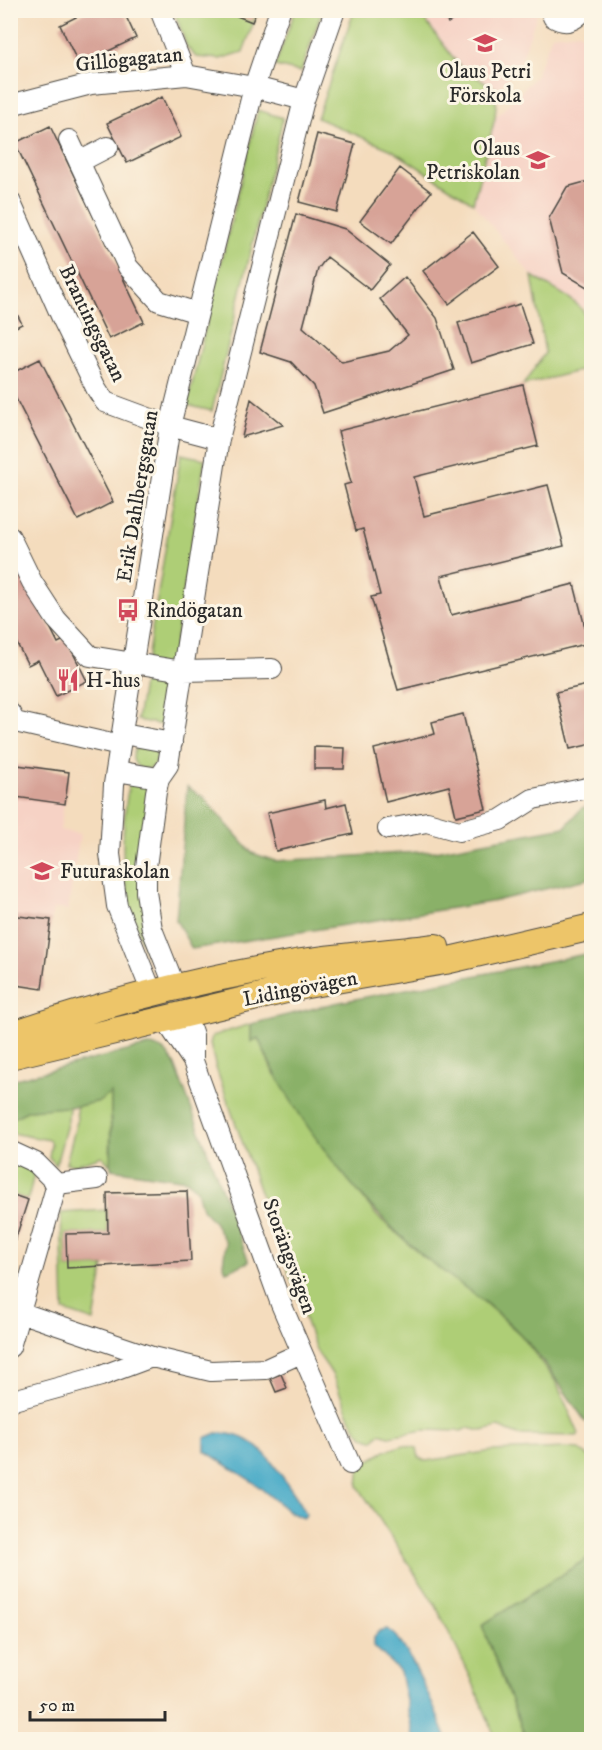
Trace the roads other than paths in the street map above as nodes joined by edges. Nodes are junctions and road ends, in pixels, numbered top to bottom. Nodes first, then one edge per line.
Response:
1 (160, 10) edge
2 (280, 10) edge
3 (335, 10) edge
4 (550, 10) edge
5 (584, 10) edge
6 (186, 75) junction
7 (254, 87) junction
8 (304, 100) junction
9 (10, 105) edge
10 (69, 140) dead end
11 (108, 147) dead end
12 (79, 162) junction
13 (10, 201) edge
14 (198, 314) junction
15 (170, 426) junction
16 (219, 439) junction
17 (10, 537) edge
18 (135, 664) junction
19 (272, 669) dead end
20 (183, 671) junction
21 (12, 720) edge
22 (122, 740) junction
23 (172, 743) junction
24 (116, 771) junction
25 (159, 778) junction
26 (591, 787) edge
27 (388, 829) dead end
28 (591, 912) edge
29 (591, 927) edge
30 (164, 990) junction
31 (175, 1015) junction
32 (10, 1035) edge
33 (10, 1056) edge
34 (10, 1151) edge
35 (97, 1179) dead end
36 (57, 1184) junction
37 (19, 1312) junction
38 (10, 1347) edge
39 (301, 1353) junction
40 (152, 1357) junction
41 (10, 1401) edge
42 (350, 1464) dead end

1 - 6 street
2 - 7 street, Erik Dahlbergsgatan
3 - 8 street
4 - 5 street
6 - 7 street, Gillögagatan
6 - 9 street, Gillögagatan
7 - 8 street, Gillögagatan
7 - 14 street, Erik Dahlbergsgatan
8 - 16 street
10 - 12 street
11 - 12 street
12 - 14 street
13 - 15 street, Brantingsgatan
14 - 15 street, Erik Dahlbergsgatan
15 - 16 street, Brantingsgatan
15 - 18 street, Erik Dahlbergsgatan
16 - 20 street
17 - 18 street
18 - 20 street
18 - 22 street, Erik Dahlbergsgatan
19 - 20 street
20 - 23 street
21 - 22 street
22 - 23 street
22 - 24 street, Erik Dahlbergsgatan
23 - 25 street
24 - 25 street
24 - 30 street, Erik Dahlbergsgatan
25 - 30 street
26 - 27 street
28 - 30 main road, Lidingövägen
29 - 31 main road, Lidingövägen
30 - 31 main road
30 - 32 main road, Lidingövägen
31 - 33 main road, Lidingövägen
31 - 39 street, Storängsvägen
34 - 36 street
35 - 36 street
36 - 37 street
37 - 38 street
37 - 40 street
39 - 40 street
39 - 42 street, Storängsvägen
40 - 41 street

